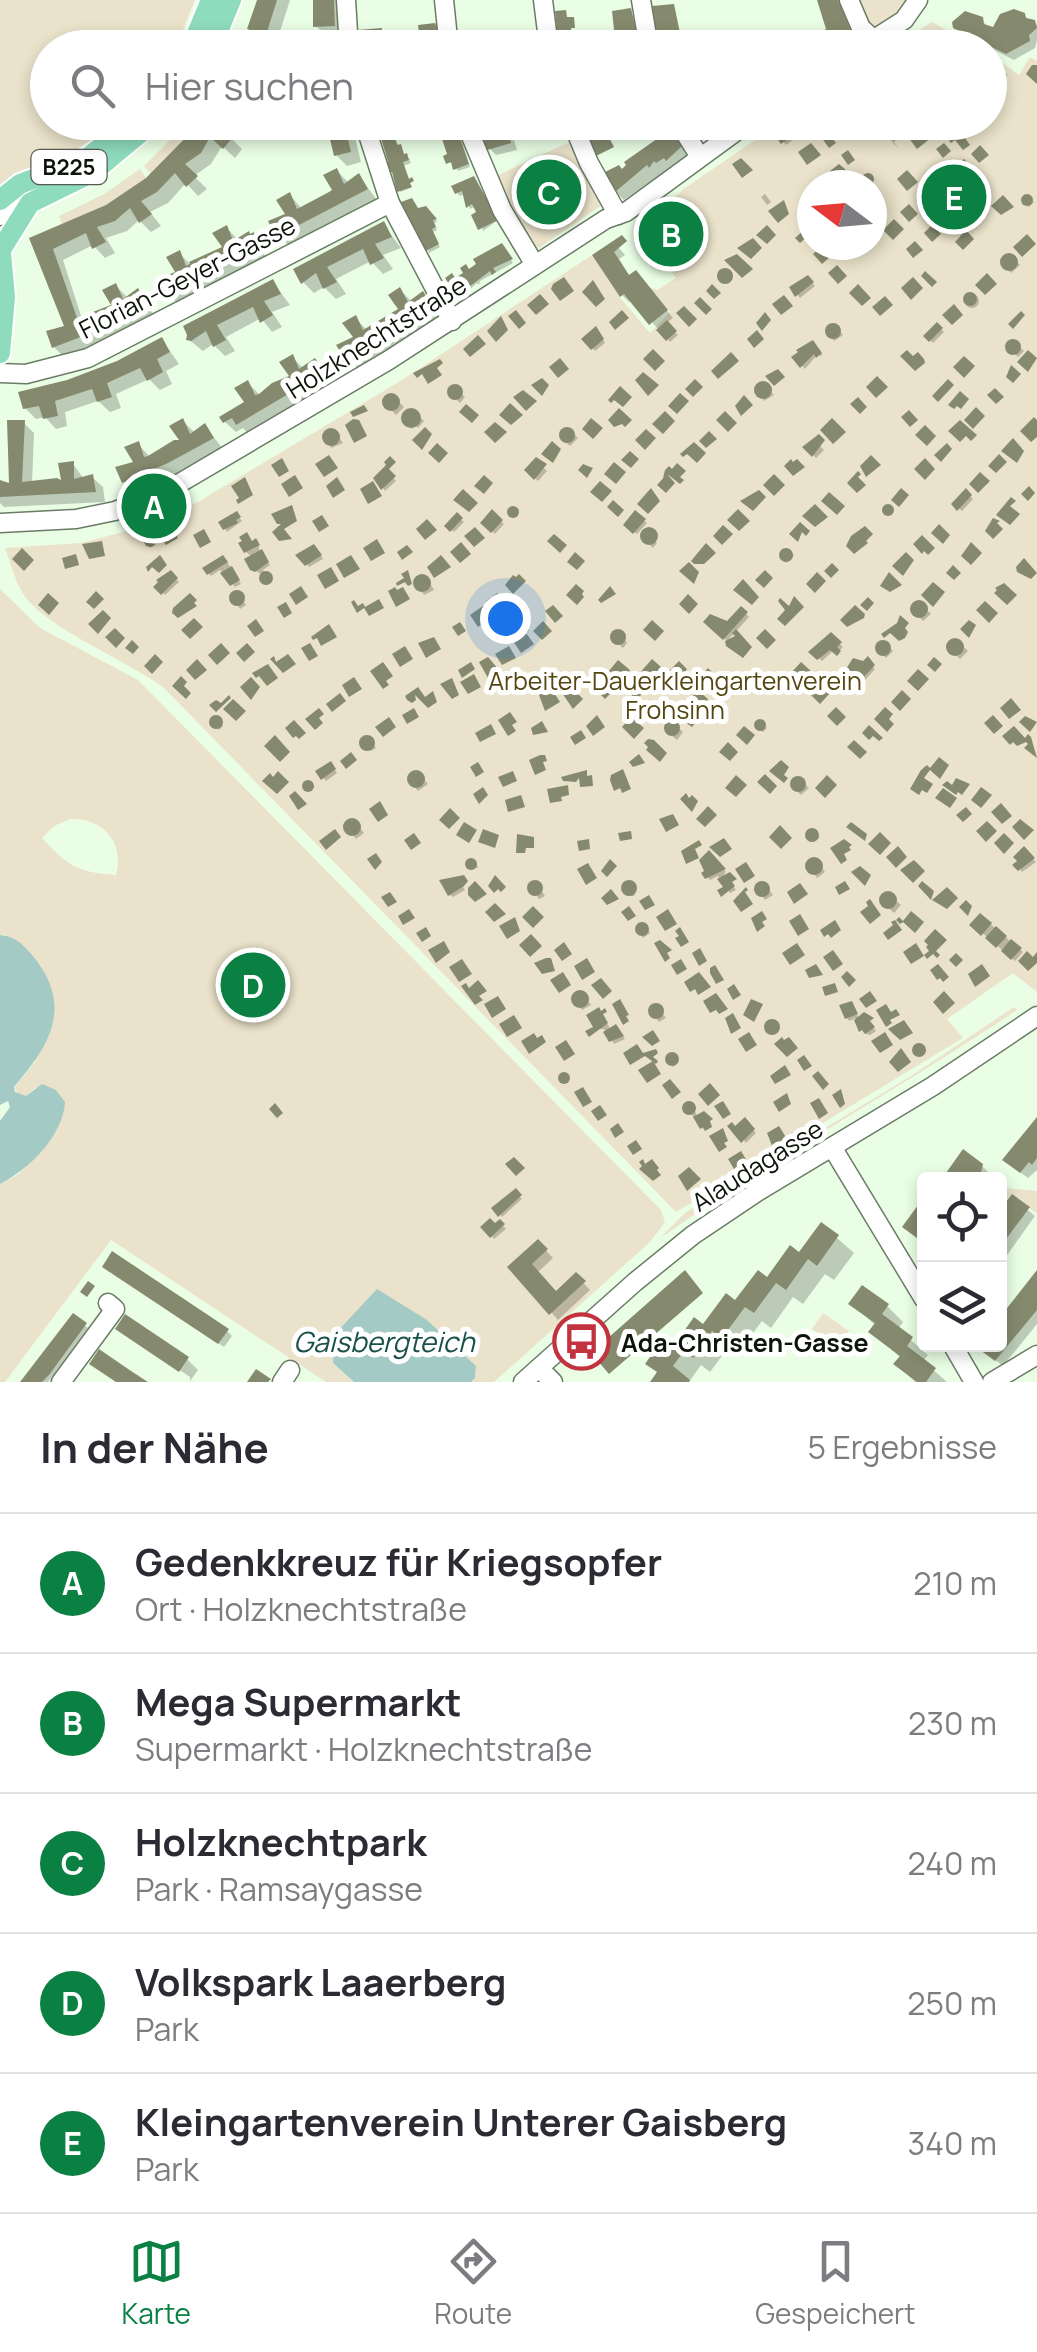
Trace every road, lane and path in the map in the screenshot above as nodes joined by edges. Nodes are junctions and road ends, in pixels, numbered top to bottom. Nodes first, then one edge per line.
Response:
1 (211, 0) edge
2 (230, 0) edge
3 (346, 0) edge
4 (444, 0) edge
5 (542, 0) edge
6 (641, 0) edge
7 (849, 0) edge
8 (918, 0) edge
9 (198, 30) edge
10 (219, 30) edge
11 (348, 30) edge
12 (447, 30) edge
13 (546, 30) edge
14 (646, 30) edge
15 (862, 30) edge
16 (887, 30) edge
17 (110, 140) edge
18 (132, 140) edge
19 (370, 140) edge
20 (469, 140) edge
21 (579, 140) edge
22 (690, 140) edge
23 (724, 140) edge
24 (700, 156) junction
25 (0, 200) edge
26 (30, 202) junction
27 (390, 203) junction
28 (618, 215) junction
29 (0, 216) edge
30 (1, 245) edge
31 (535, 265) junction
32 (452, 321) junction
33 (0, 353) edge
34 (0, 373) edge
35 (0, 523) edge
36 (1037, 1016) edge
37 (832, 1148) junction
38 (917, 1288) edge
39 (108, 1303) dead end
40 (957, 1352) edge
41 (1037, 1354) edge
42 (539, 1368) junction
43 (62, 1382) edge
44 (524, 1382) edge
45 (554, 1382) edge
46 (974, 1382) edge
47 (992, 1382) edge

1 - 9 main road
2 - 10 main road
3 - 11 street
4 - 12 street
5 - 13 street
6 - 14 street
7 - 15 street
8 - 16 street
17 - 25 main road, B225
18 - 26 main road, B225
19 - 27 street
20 - 31 street
21 - 28 street
22 - 24 street
23 - 24 street, Holzknechtstraße
24 - 28 street, Holzknechtstraße
26 - 29 street
26 - 30 main road, B225
27 - 32 street
27 - 34 street, Florian-Geyer-Gasse
28 - 31 street, Holzknechtstraße
30 - 33 main road, B225
31 - 32 street, Holzknechtstraße
32 - 35 street, Holzknechtstraße
36 - 37 street, Alaudagasse
37 - 38 street
37 - 42 street, Alaudagasse
39 - 43 street
40 - 46 street
41 - 47 street
42 - 44 street, Alaudagasse
42 - 45 street

